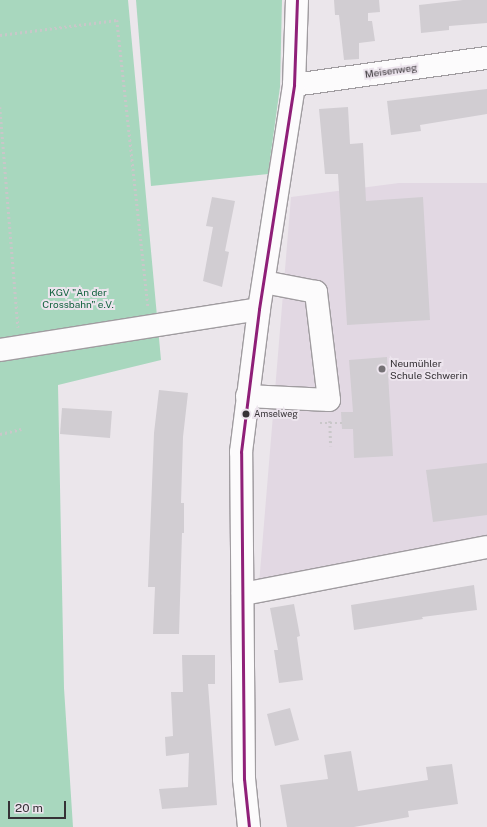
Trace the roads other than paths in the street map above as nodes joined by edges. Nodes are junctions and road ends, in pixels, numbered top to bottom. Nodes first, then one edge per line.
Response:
1 (297, 0) edge
2 (487, 58) edge
3 (294, 85) junction
4 (264, 282) junction
5 (259, 309) junction
6 (10, 348) edge
7 (247, 396) junction
8 (487, 547) edge
9 (243, 594) junction
10 (249, 827) edge

1 - 3 street
2 - 3 street, Meisenweg
3 - 4 street
4 - 5 street
4 - 7 street
5 - 6 street
5 - 7 street
7 - 9 street
8 - 9 street
9 - 10 street

